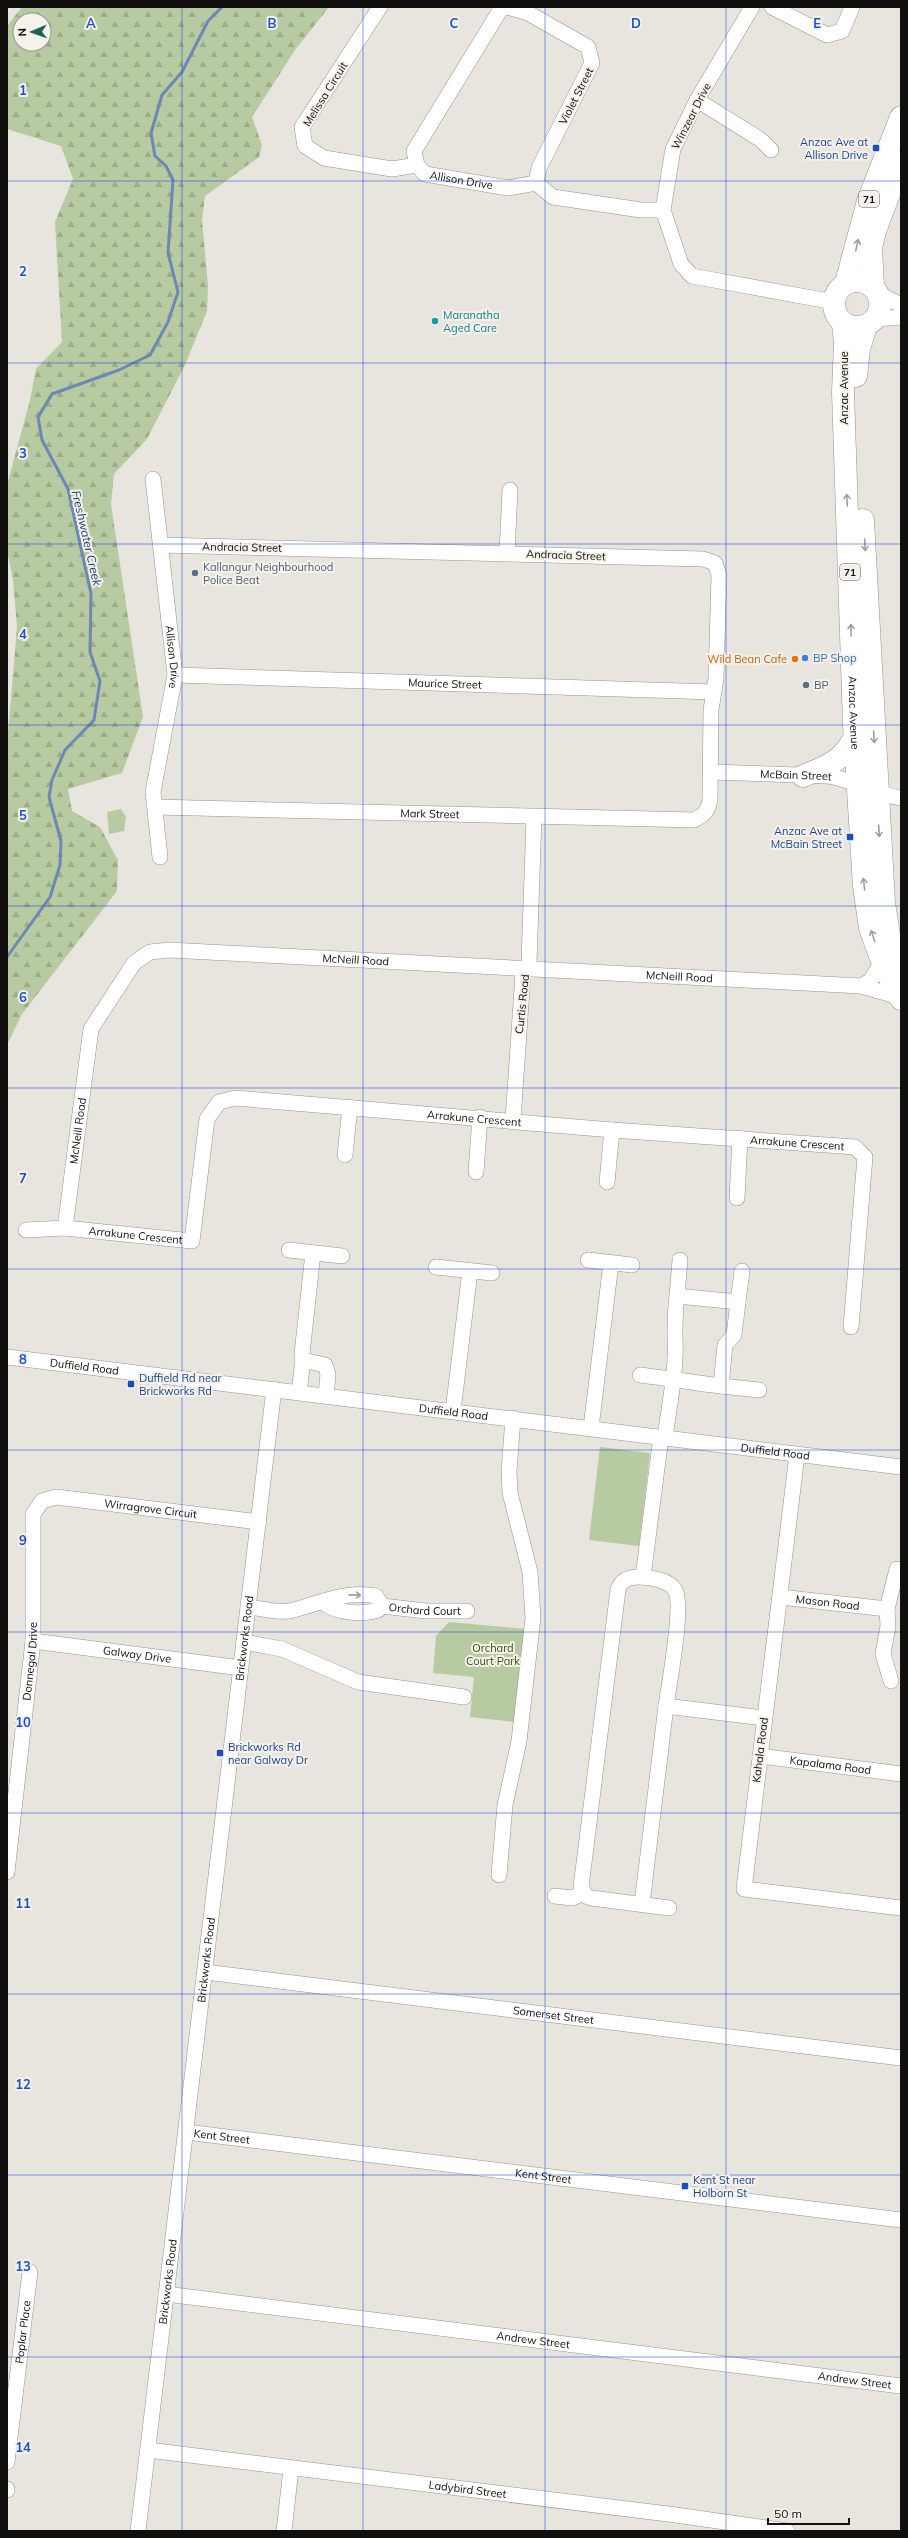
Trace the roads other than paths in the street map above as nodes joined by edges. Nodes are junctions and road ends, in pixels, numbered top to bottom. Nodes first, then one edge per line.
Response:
1 (380, 7) edge
2 (502, 7) edge
3 (507, 7) edge
4 (752, 7) edge
5 (772, 7) edge
6 (852, 7) edge
7 (697, 100) junction
8 (901, 117) edge
9 (771, 150) dead end
10 (901, 162) edge
11 (417, 165) junction
12 (536, 182) junction
13 (663, 210) junction
14 (846, 283) junction
15 (876, 290) junction
16 (834, 302) junction
17 (901, 305) edge
18 (901, 317) edge
19 (871, 322) junction
20 (843, 323) junction
21 (153, 479) dead end
22 (510, 490) dead end
23 (161, 545) junction
24 (508, 553) junction
25 (175, 675) junction
26 (714, 692) junction
27 (855, 737) junction
28 (712, 772) junction
29 (802, 776) junction
30 (857, 782) junction
31 (877, 792) junction
32 (901, 798) edge
33 (155, 807) junction
34 (704, 815) joint
35 (534, 817) junction
36 (160, 857) dead end
37 (892, 966) edge
38 (526, 968) junction
39 (861, 986) junction
40 (900, 998) edge
41 (350, 1107) junction
42 (480, 1118) junction
43 (513, 1120) junction
44 (612, 1130) junction
45 (740, 1138) junction
46 (345, 1155) dead end
47 (476, 1172) dead end
48 (607, 1182) dead end
49 (737, 1198) dead end
50 (65, 1228) junction
51 (26, 1230) dead end
52 (289, 1250) dead end
53 (313, 1253) junction
54 (342, 1256) dead end
55 (588, 1260) dead end
56 (680, 1260) dead end
57 (611, 1263) junction
58 (632, 1265) dead end
59 (436, 1267) dead end
60 (470, 1271) junction
61 (742, 1271) dead end
62 (492, 1273) dead end
63 (676, 1296) junction
64 (738, 1302) junction
65 (851, 1327) dead end
66 (7, 1357) edge
67 (303, 1360) junction
68 (640, 1375) dead end
69 (672, 1381) junction
70 (721, 1386) junction
71 (274, 1389) junction
72 (759, 1390) dead end
73 (300, 1392) junction
74 (326, 1395) junction
75 (453, 1411) junction
76 (513, 1418) junction
77 (591, 1428) junction
78 (663, 1438) junction
79 (797, 1455) junction
80 (901, 1467) edge
81 (42, 1501) joint
82 (259, 1522) junction
83 (897, 1569) dead end
84 (643, 1577) junction
85 (780, 1597) junction
86 (249, 1603) junction
87 (882, 1608) junction
88 (467, 1610) dead end
89 (33, 1641) junction
90 (244, 1642) junction
91 (241, 1668) junction
92 (891, 1681) dead end
93 (464, 1697) dead end
94 (666, 1706) junction
95 (764, 1718) junction
96 (760, 1756) junction
97 (901, 1774) edge
98 (7, 1872) edge
99 (499, 1875) dead end
100 (584, 1894) junction
101 (555, 1896) dead end
102 (642, 1904) junction
103 (669, 1908) dead end
104 (901, 1908) edge
105 (205, 1972) junction
106 (901, 2058) edge
107 (186, 2132) junction
108 (901, 2220) edge
109 (30, 2272) dead end
110 (166, 2294) junction
111 (901, 2386) edge
112 (148, 2450) junction
113 (7, 2462) edge
114 (291, 2468) junction
115 (138, 2531) edge
116 (284, 2531) edge
117 (787, 2531) edge

1 - 11 street, Melissa Circuit
2 - 11 street, Allison Drive
3 - 12 street, Violet Street
4 - 7 street, Winzear Drive
5 - 6 street
7 - 9 street
7 - 13 street, Winzear Drive
14 -> 8 highway, 71
10 - 15 highway, 71
11 - 12 street, Allison Drive
12 - 13 street
13 - 16 street, Winzear Drive
14 - 15 highway
14 - 16 highway, 71
15 - 17 street
15 - 19 highway, 71
16 - 20 highway, 71
18 - 19 street
19 - 20 highway
19 -> 31 highway, Anzac Avenue / 71
27 -> 20 highway, Anzac Avenue / 71
21 - 23 street, Allison Drive
22 - 24 street
23 - 24 street, Andracia Street
23 - 25 street, Allison Drive
24 - 26 street, Andracia Street
25 - 26 street, Maurice Street
25 - 33 street, Allison Drive
26 - 28 street, Andracia Street
27 - 29 highway
27 - 30 highway, Anzac Avenue / 71
28 - 29 street, McBain Street
28 - 34 street, Andracia Street
29 - 30 street, McBain Street
30 - 31 street, McBain Street
37 -> 30 highway, Anzac Avenue / 71
31 - 32 street, McBain Street
31 -> 37 highway, Anzac Avenue / 71
33 - 35 street, Mark Street
33 - 36 street, Allison Drive
34 - 35 street, Mark Street
35 - 38 street, Curtis Road
37 - 39 street
37 - 40 highway, Anzac Avenue / 71
38 - 39 street, McNeill Road
38 - 43 street, Curtis Road
38 - 50 street, McNeill Road
39 - 40 street, McNeill Road
41 - 42 street, Arrakune Crescent
41 - 46 street
41 - 50 street, Arrakune Crescent
42 - 43 street, Arrakune Crescent
42 - 47 street
43 - 44 street, Arrakune Crescent
44 - 45 street, Arrakune Crescent
44 - 48 street
45 - 49 street
45 - 65 street, Arrakune Crescent
50 - 51 street, Arrakune Crescent
52 - 53 street
53 - 54 street
53 - 67 street
55 - 57 street
56 - 63 street
57 - 58 street
57 - 77 street
59 - 60 street
60 - 62 street
60 - 75 street
61 - 64 street
63 - 64 street
63 - 69 street
64 - 70 street
66 - 71 street, Duffield Road
67 - 73 street
67 - 74 street
68 - 69 street
69 - 70 street
69 - 78 street
70 - 72 street
71 - 73 street, Duffield Road
71 - 82 street, Brickworks Road
73 - 74 street, Duffield Road
74 - 75 street, Duffield Road
75 - 76 street, Duffield Road
76 - 77 street, Duffield Road
76 - 99 street
77 - 78 street, Duffield Road
78 - 79 street, Duffield Road
78 - 84 street
79 - 80 street, Duffield Road
79 - 85 street, Kahala Road
81 - 82 street, Wirragrove Circuit
81 - 89 street, Donnegal Drive
82 - 86 street, Brickworks Road
83 - 87 street
84 - 94 street
84 - 100 street
85 - 87 street, Mason Road
85 - 95 street, Kahala Road
86 - 88 street, Orchard Court
86 - 90 street, Brickworks Road
87 - 92 street
89 - 91 street, Galway Drive
89 - 98 street, Donnegal Drive
90 - 91 street, Brickworks Road
90 - 93 street
91 - 105 street, Brickworks Road
94 - 95 street
94 - 102 street
95 - 96 street, Kahala Road
96 - 97 street, Kapalama Road
96 - 104 street, Kahala Road
100 - 101 street
100 - 102 street
102 - 103 street
105 - 106 street, Somerset Street
105 - 107 street, Brickworks Road
107 - 108 street, Kent Street
107 - 110 street, Brickworks Road
109 - 113 street, Poplar Place
110 - 111 street, Andrew Street
110 - 112 street, Brickworks Road
112 - 114 street, Ladybird Street
112 - 115 street, Brickworks Road
114 - 116 street
114 - 117 street, Ladybird Street

